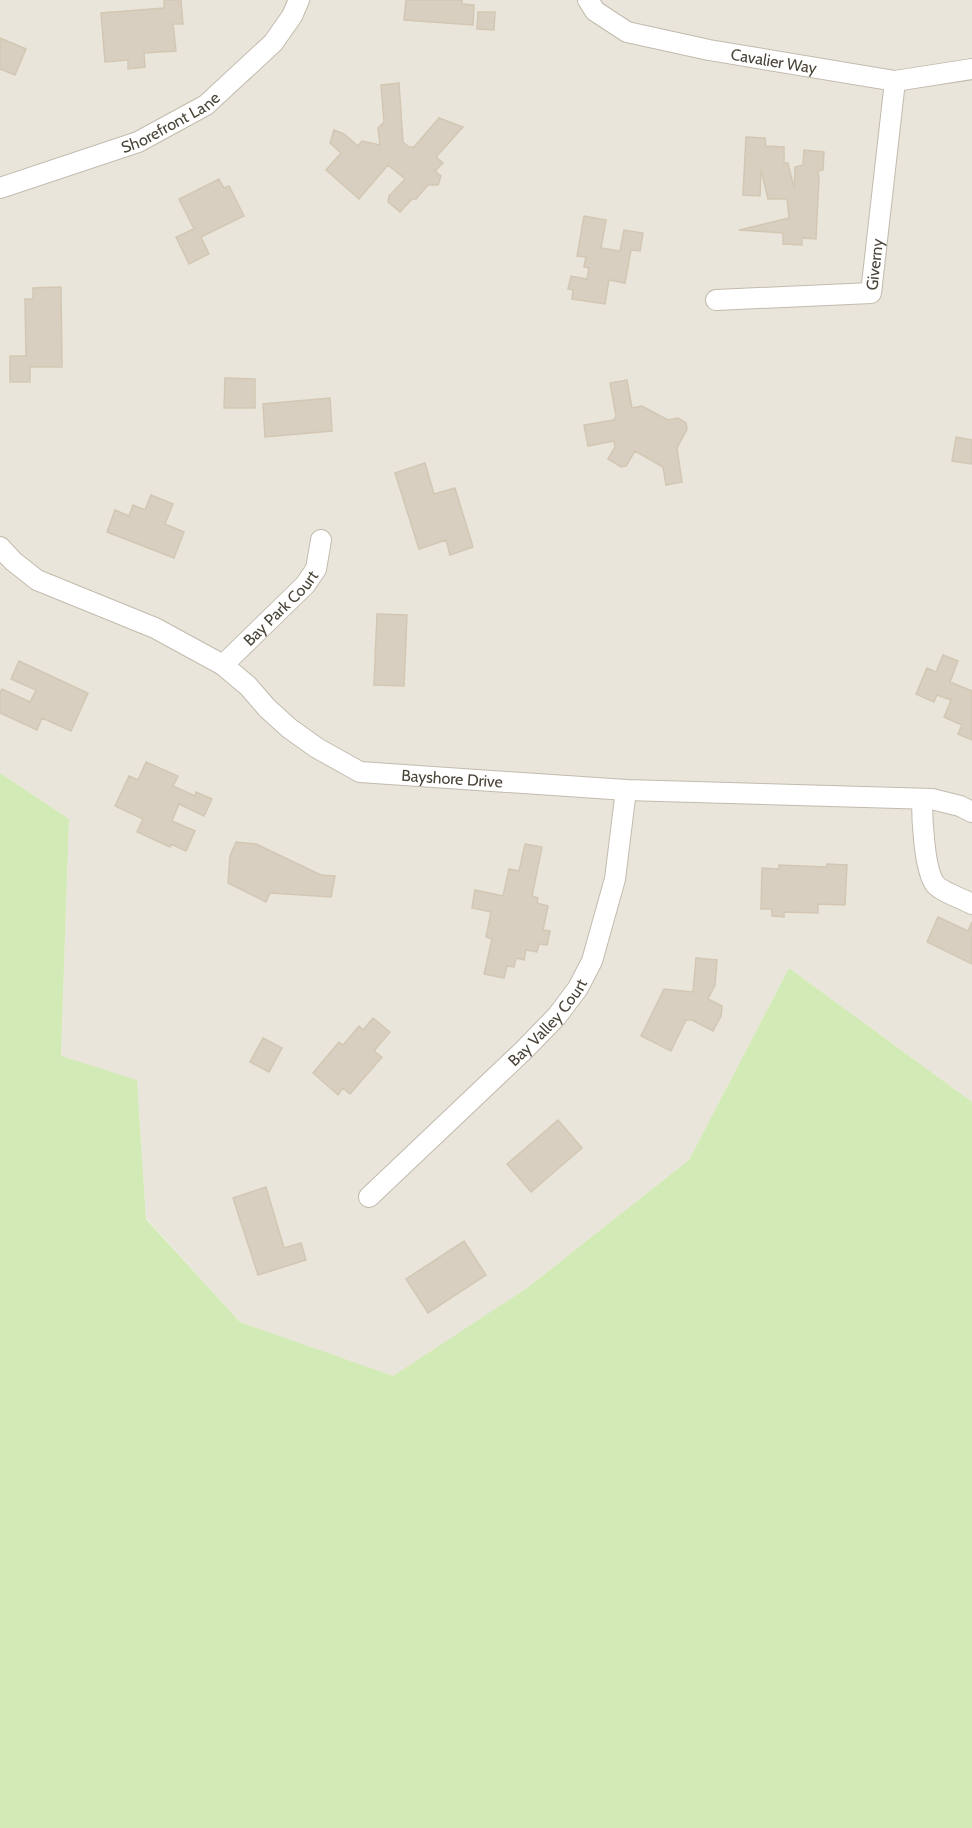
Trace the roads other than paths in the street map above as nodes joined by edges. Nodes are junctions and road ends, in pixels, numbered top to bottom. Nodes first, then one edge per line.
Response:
1 (299, 0) edge
2 (588, 0) edge
3 (972, 69) edge
4 (896, 81) junction
5 (0, 188) edge
6 (716, 300) dead end
7 (321, 540) dead end
8 (0, 547) edge
9 (223, 665) junction
10 (626, 790) junction
11 (922, 799) junction
12 (972, 812) edge
13 (972, 904) edge
14 (369, 1197) dead end

1 - 5 street, Shorefront Lane
2 - 4 street, Cavalier Way
3 - 4 street, Cavalier Way
4 - 6 street, Giverny
7 - 9 street, Bay Park Court
8 - 9 street, Bayshore Drive
9 - 10 street, Bayshore Drive
10 - 11 street, Bayshore Drive
10 - 14 street, Bay Valley Court
11 - 12 street, Bayshore Drive
11 - 13 street

